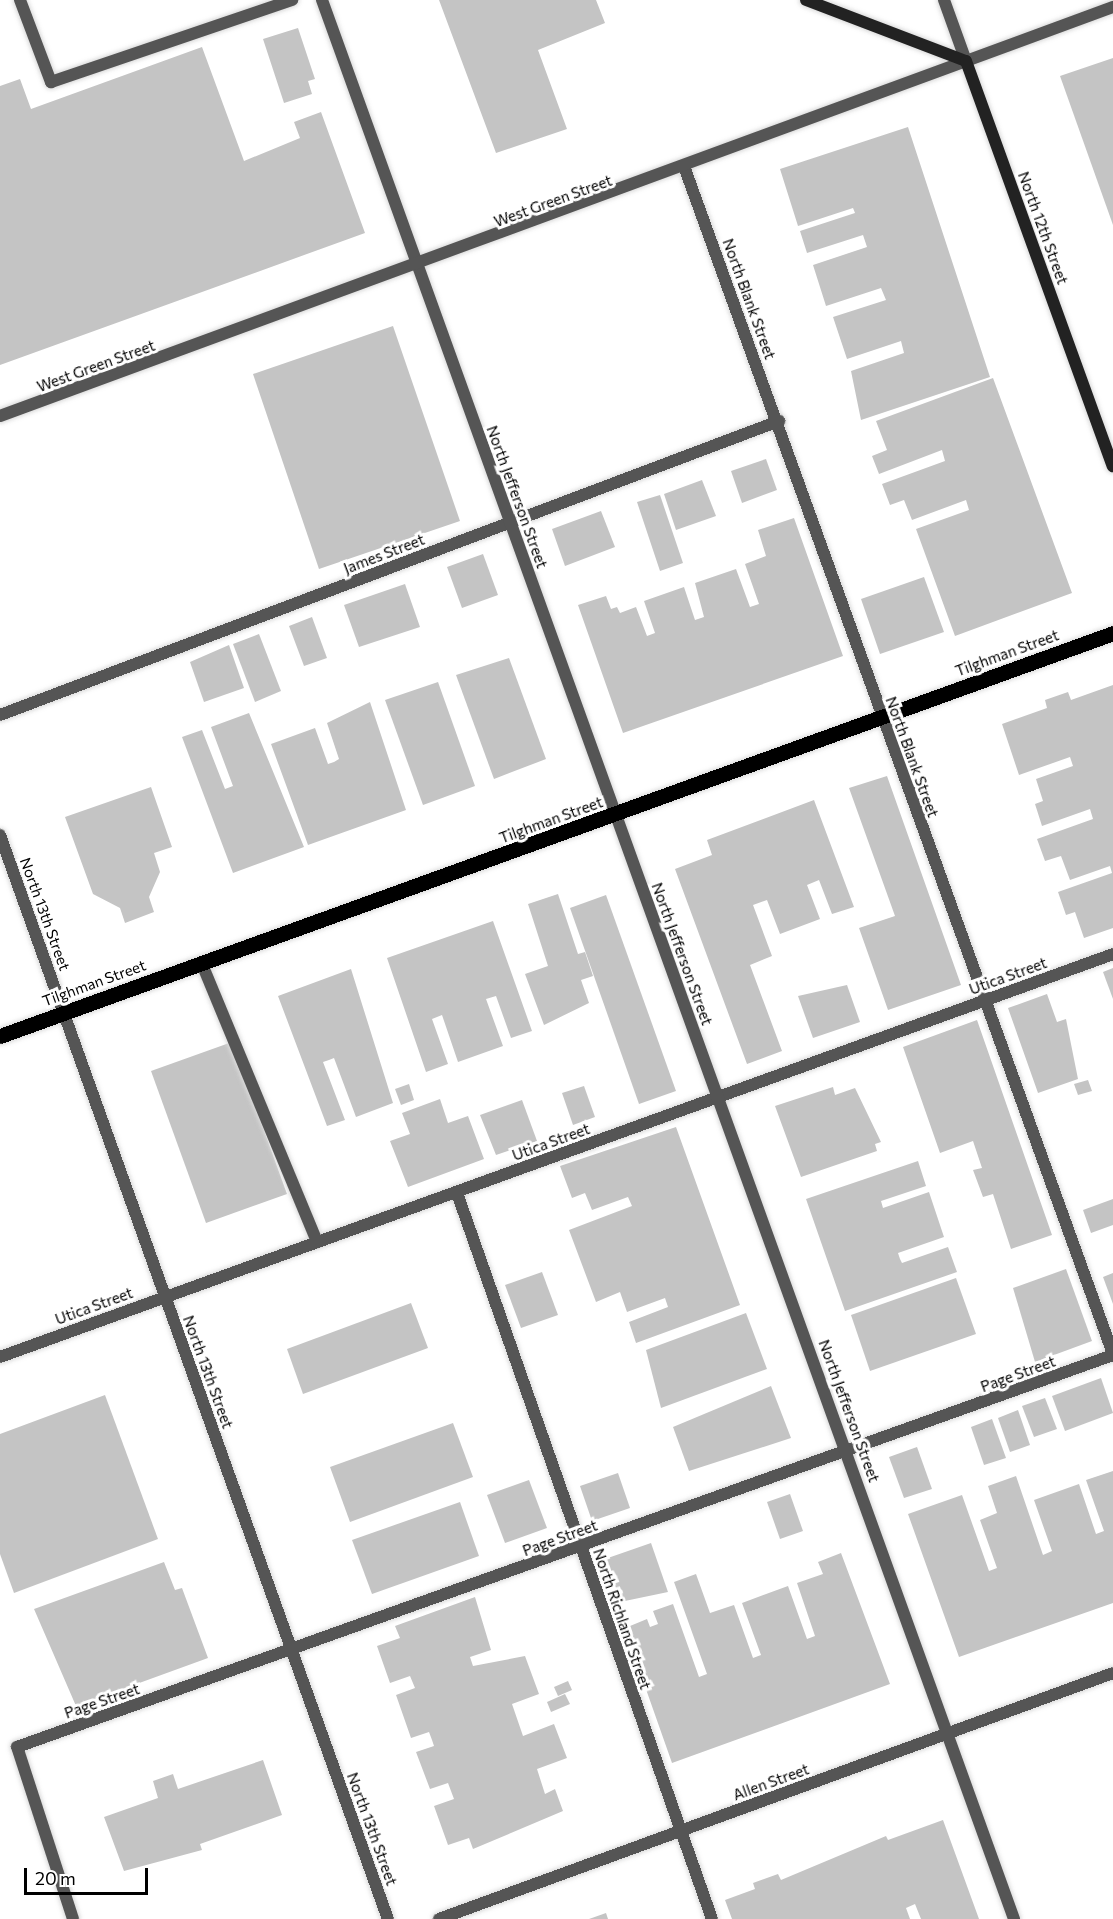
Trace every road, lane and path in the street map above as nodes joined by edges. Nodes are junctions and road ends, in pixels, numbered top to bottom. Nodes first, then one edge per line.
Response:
1 (20, 0) edge
2 (292, 0) edge
3 (321, 0) edge
4 (807, 0) edge
5 (944, 0) edge
6 (1113, 8) edge
7 (966, 61) junction
8 (685, 169) junction
9 (417, 267) junction
10 (0, 416) edge
11 (779, 421) junction
12 (1113, 466) edge
13 (511, 523) junction
14 (1113, 633) edge
15 (0, 715) edge
16 (882, 718) junction
17 (615, 816) junction
18 (0, 835) edge
19 (1113, 954) edge
20 (202, 964) junction
21 (985, 1000) junction
22 (65, 1013) junction
23 (0, 1036) edge
24 (719, 1097) junction
25 (457, 1192) junction
26 (317, 1242) junction
27 (165, 1296) junction
28 (1113, 1355) edge
29 (0, 1357) edge
30 (847, 1451) junction
31 (581, 1547) junction
32 (292, 1651) junction
33 (1113, 1673) edge
34 (948, 1734) junction
35 (680, 1832) junction
36 (73, 1919) edge
37 (388, 1919) edge
38 (439, 1919) edge
39 (712, 1919) edge
40 (1014, 1919) edge

1 - 2 street
3 - 9 street, North Jefferson Street
4 - 7 main road
5 - 7 street, North 12th Street
6 - 7 street, West Green Street
7 - 8 street, West Green Street
7 - 12 main road, North 12th Street
8 - 9 street, West Green Street
8 - 11 street, North Blank Street
9 - 10 street, West Green Street
9 - 13 street, North Jefferson Street
11 - 13 street, James Street
11 - 16 street, North Blank Street
13 - 15 street, James Street
13 - 17 street, North Jefferson Street
14 - 16 main road, Tilghman Street
16 - 17 main road, Tilghman Street
16 - 21 street, North Blank Street
17 - 20 main road, Tilghman Street
17 - 24 street, North Jefferson Street
18 - 22 street, North 13th Street
19 - 21 street, Utica Street
20 - 22 main road, Tilghman Street
20 - 26 street
21 - 24 street, Utica Street
21 - 28 street, North Blank Street
22 - 23 main road, Tilghman Street
22 - 27 street, North 13th Street
24 - 25 street, Utica Street
24 - 30 street, North Jefferson Street
25 - 26 street, Utica Street
25 - 31 street, North Richland Street
26 - 27 street, Utica Street
27 - 29 street, Utica Street
27 - 32 street, North 13th Street
28 - 30 street, Page Street
30 - 31 street, Page Street
30 - 34 street, North Jefferson Street
31 - 32 street, Page Street
31 - 35 street, North Richland Street
32 - 36 street, Page Street
32 - 37 street, North 13th Street
33 - 34 street, Allen Street
34 - 35 street, Allen Street
34 - 40 street, North Jefferson Street
35 - 38 street, Allen Street
35 - 39 street, North Richland Street

